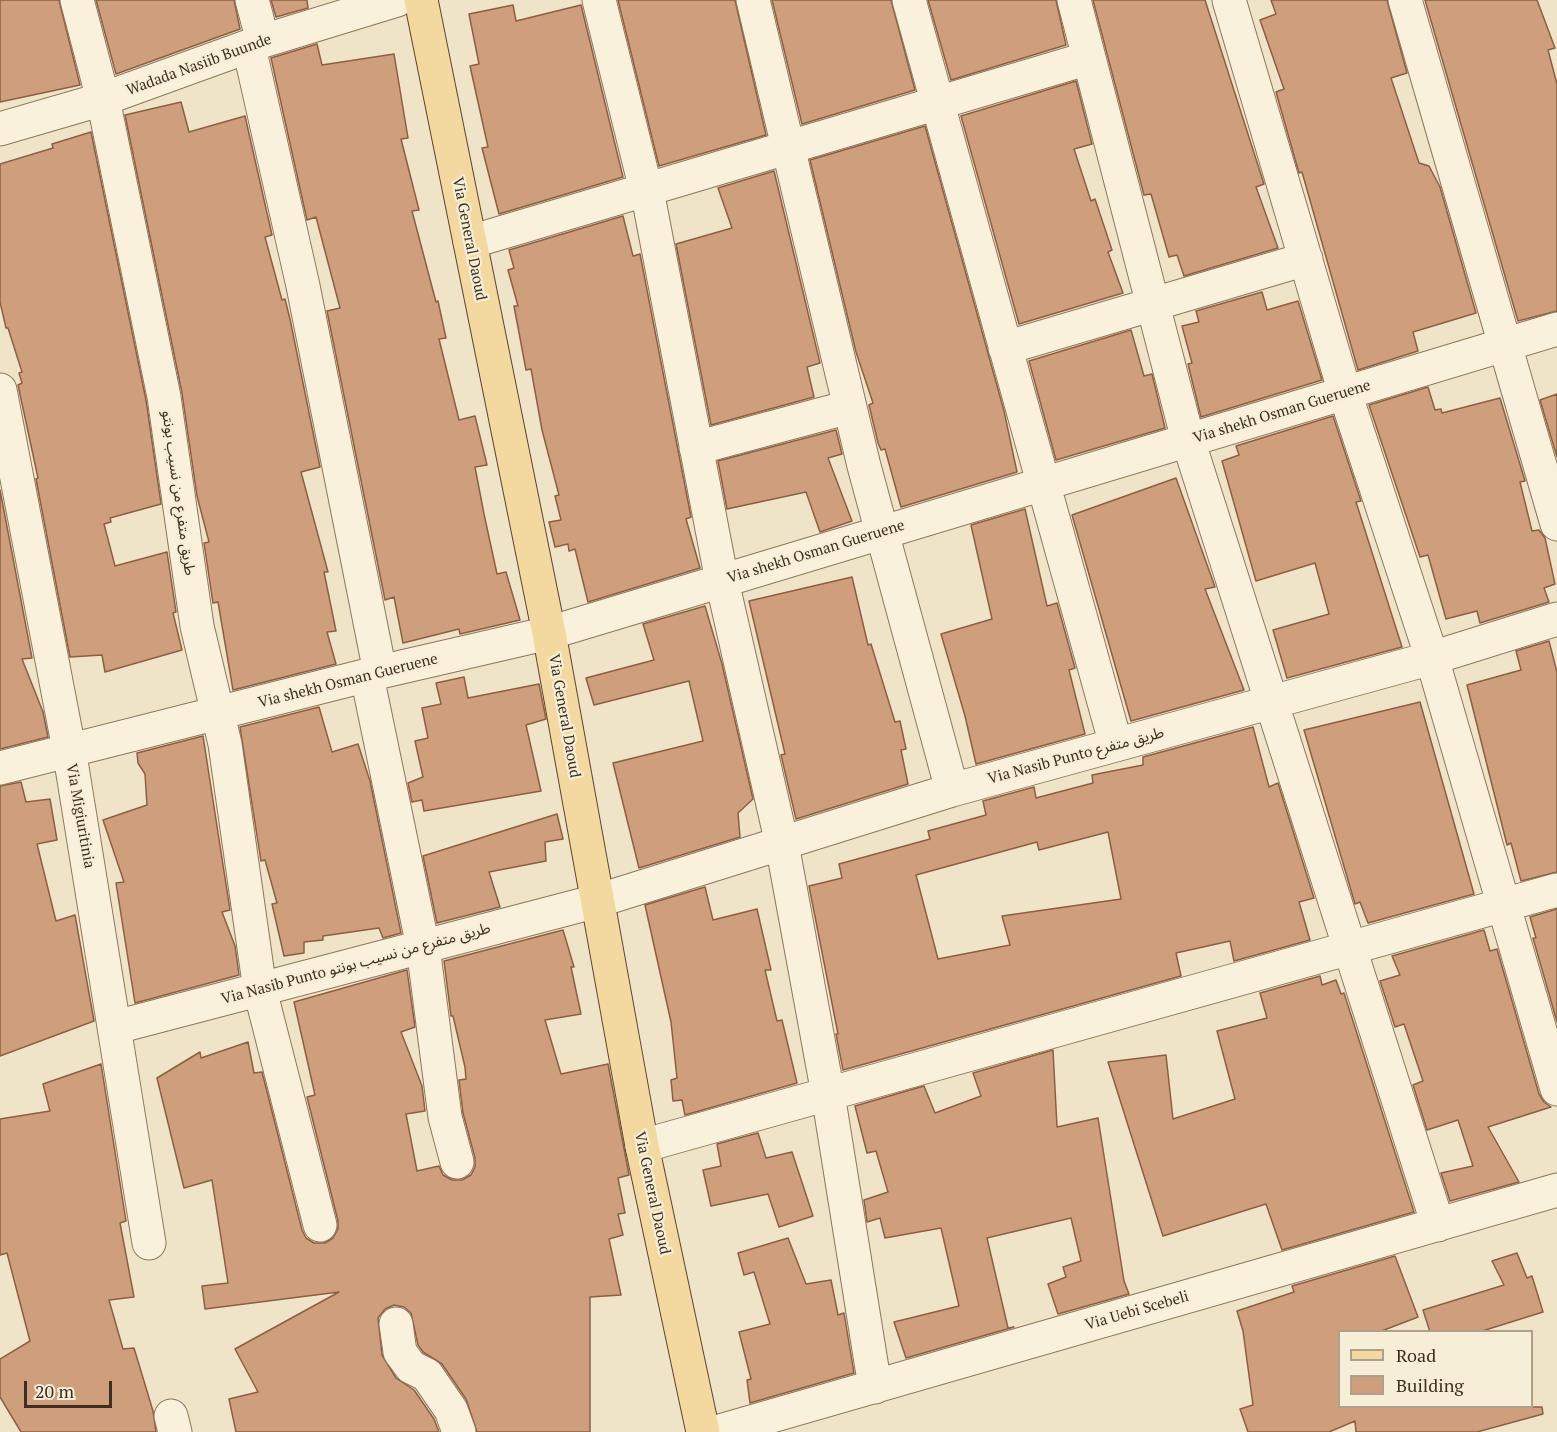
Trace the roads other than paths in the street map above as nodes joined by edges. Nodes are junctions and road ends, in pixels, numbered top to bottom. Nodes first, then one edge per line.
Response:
1 (77, 0) edge
2 (252, 0) edge
3 (397, 0) edge
4 (421, 0) edge
5 (599, 0) edge
6 (753, 0) edge
7 (909, 0) edge
8 (1074, 0) edge
9 (1229, 0) edge
10 (1405, 0) edge
11 (256, 44) junction
12 (1089, 58) junction
13 (103, 99) junction
14 (938, 103) junction
15 (0, 129) edge
16 (788, 147) junction
17 (646, 189) junction
18 (470, 242) junction
19 (1305, 259) junction
20 (1152, 304) junction
21 (1557, 329) edge
22 (1505, 345) junction
23 (1005, 348) junction
24 (0, 390) edge
25 (1345, 393) junction
26 (849, 407) junction
27 (1188, 440) junction
28 (696, 448) junction
29 (1043, 484) junction
30 (1557, 524) edge
31 (881, 533) junction
32 (722, 581) junction
33 (1557, 620) edge
34 (549, 633) junction
35 (1432, 658) junction
36 (374, 674) junction
37 (1271, 703) junction
38 (218, 712) junction
39 (1116, 745) junction
40 (69, 749) junction
41 (0, 768) edge
42 (952, 790) junction
43 (782, 844) junction
44 (1557, 890) edge
45 (597, 902) junction
46 (1502, 905) junction
47 (423, 947) junction
48 (1349, 948) junction
49 (260, 990) junction
50 (116, 1027) junction
51 (1557, 1089) edge
52 (828, 1094) junction
53 (642, 1146) junction
54 (457, 1162) dead end
55 (1557, 1190) edge
56 (320, 1224) dead end
57 (1438, 1224) junction
58 (149, 1243) dead end
59 (396, 1324) dead end
60 (875, 1387) junction
61 (459, 1432) edge
62 (703, 1432) edge
63 (716, 1432) edge

1 - 13 street, طريق متفرع من نسيب بونتو
2 - 11 street
3 - 11 street, Wadada Nasiib Buunde
4 - 18 main road, Via General Daoud
5 - 17 street
6 - 16 street
7 - 14 street
8 - 12 street
9 - 19 street
10 - 22 street
11 - 13 street, Wadada Nasiib Buunde
11 - 36 street
12 - 14 street
12 - 20 street
13 - 15 street, Wadada Nasiib Buunde
13 - 38 street, طريق متفرع من نسيب بونتو
14 - 16 street
14 - 23 street
16 - 17 street
16 - 26 street
17 - 18 street
17 - 28 street
18 - 34 main road, Via General Daoud
19 - 20 street
19 - 25 street
20 - 23 street
20 - 27 street
21 - 22 street, Via shekh Osman Gueruene
22 - 25 street, Via shekh Osman Gueruene
22 - 30 street
23 - 29 street
24 - 40 street, Via Migiuritinia
25 - 27 street, Via shekh Osman Gueruene
25 - 35 street
26 - 28 street
26 - 31 street
27 - 29 street, Via shekh Osman Gueruene
27 - 37 street
28 - 32 street
29 - 31 street, Via shekh Osman Gueruene
29 - 39 street
31 - 32 street, Via shekh Osman Gueruene
31 - 42 street
32 - 34 street, Via shekh Osman Gueruene
32 - 43 street
33 - 35 street, Via Nasib Punto طريق متفرع
34 - 36 street, Via shekh Osman Gueruene
34 - 45 main road, Via General Daoud
35 - 37 street, Via Nasib Punto طريق متفرع
35 - 46 street
36 - 38 street, Via shekh Osman Gueruene
36 - 47 street
37 - 39 street, Via Nasib Punto طريق متفرع
37 - 48 street
38 - 40 street, Via shekh Osman Gueruene
38 - 49 street, طريق متفرع من نسيب بونتو
39 - 42 street, Via Nasib Punto طريق متفرع
40 - 41 street, Via shekh Osman Gueruene
40 - 50 street, Via Migiuritinia
42 - 43 street, Via Nasib Punto طريق متفرع
43 - 45 street, Via Nasib Punto طريق متفرع
43 - 52 street
44 - 46 street
45 - 47 street, Via Nasib Punto طريق متفرع من نسيب بونتو
45 - 53 main road, Via General Daoud
46 - 48 street
46 - 51 street
47 - 49 street, Via Nasib Punto طريق متفرع من نسيب بونتو
47 - 54 street
48 - 52 street
48 - 57 street
49 - 50 street, Via Nasib Punto طريق متفرع من نسيب بونتو
49 - 56 street, طريق متفرع من نسيب بونتو
50 - 58 street, Via Migiuritinia
52 - 53 street
52 - 60 street
53 - 62 main road, Via General Daoud
55 - 57 street, Via Uebi Scebeli
57 - 60 street, Via Uebi Scebeli
59 - 61 street
60 - 63 street, Via Uebi Scebeli

